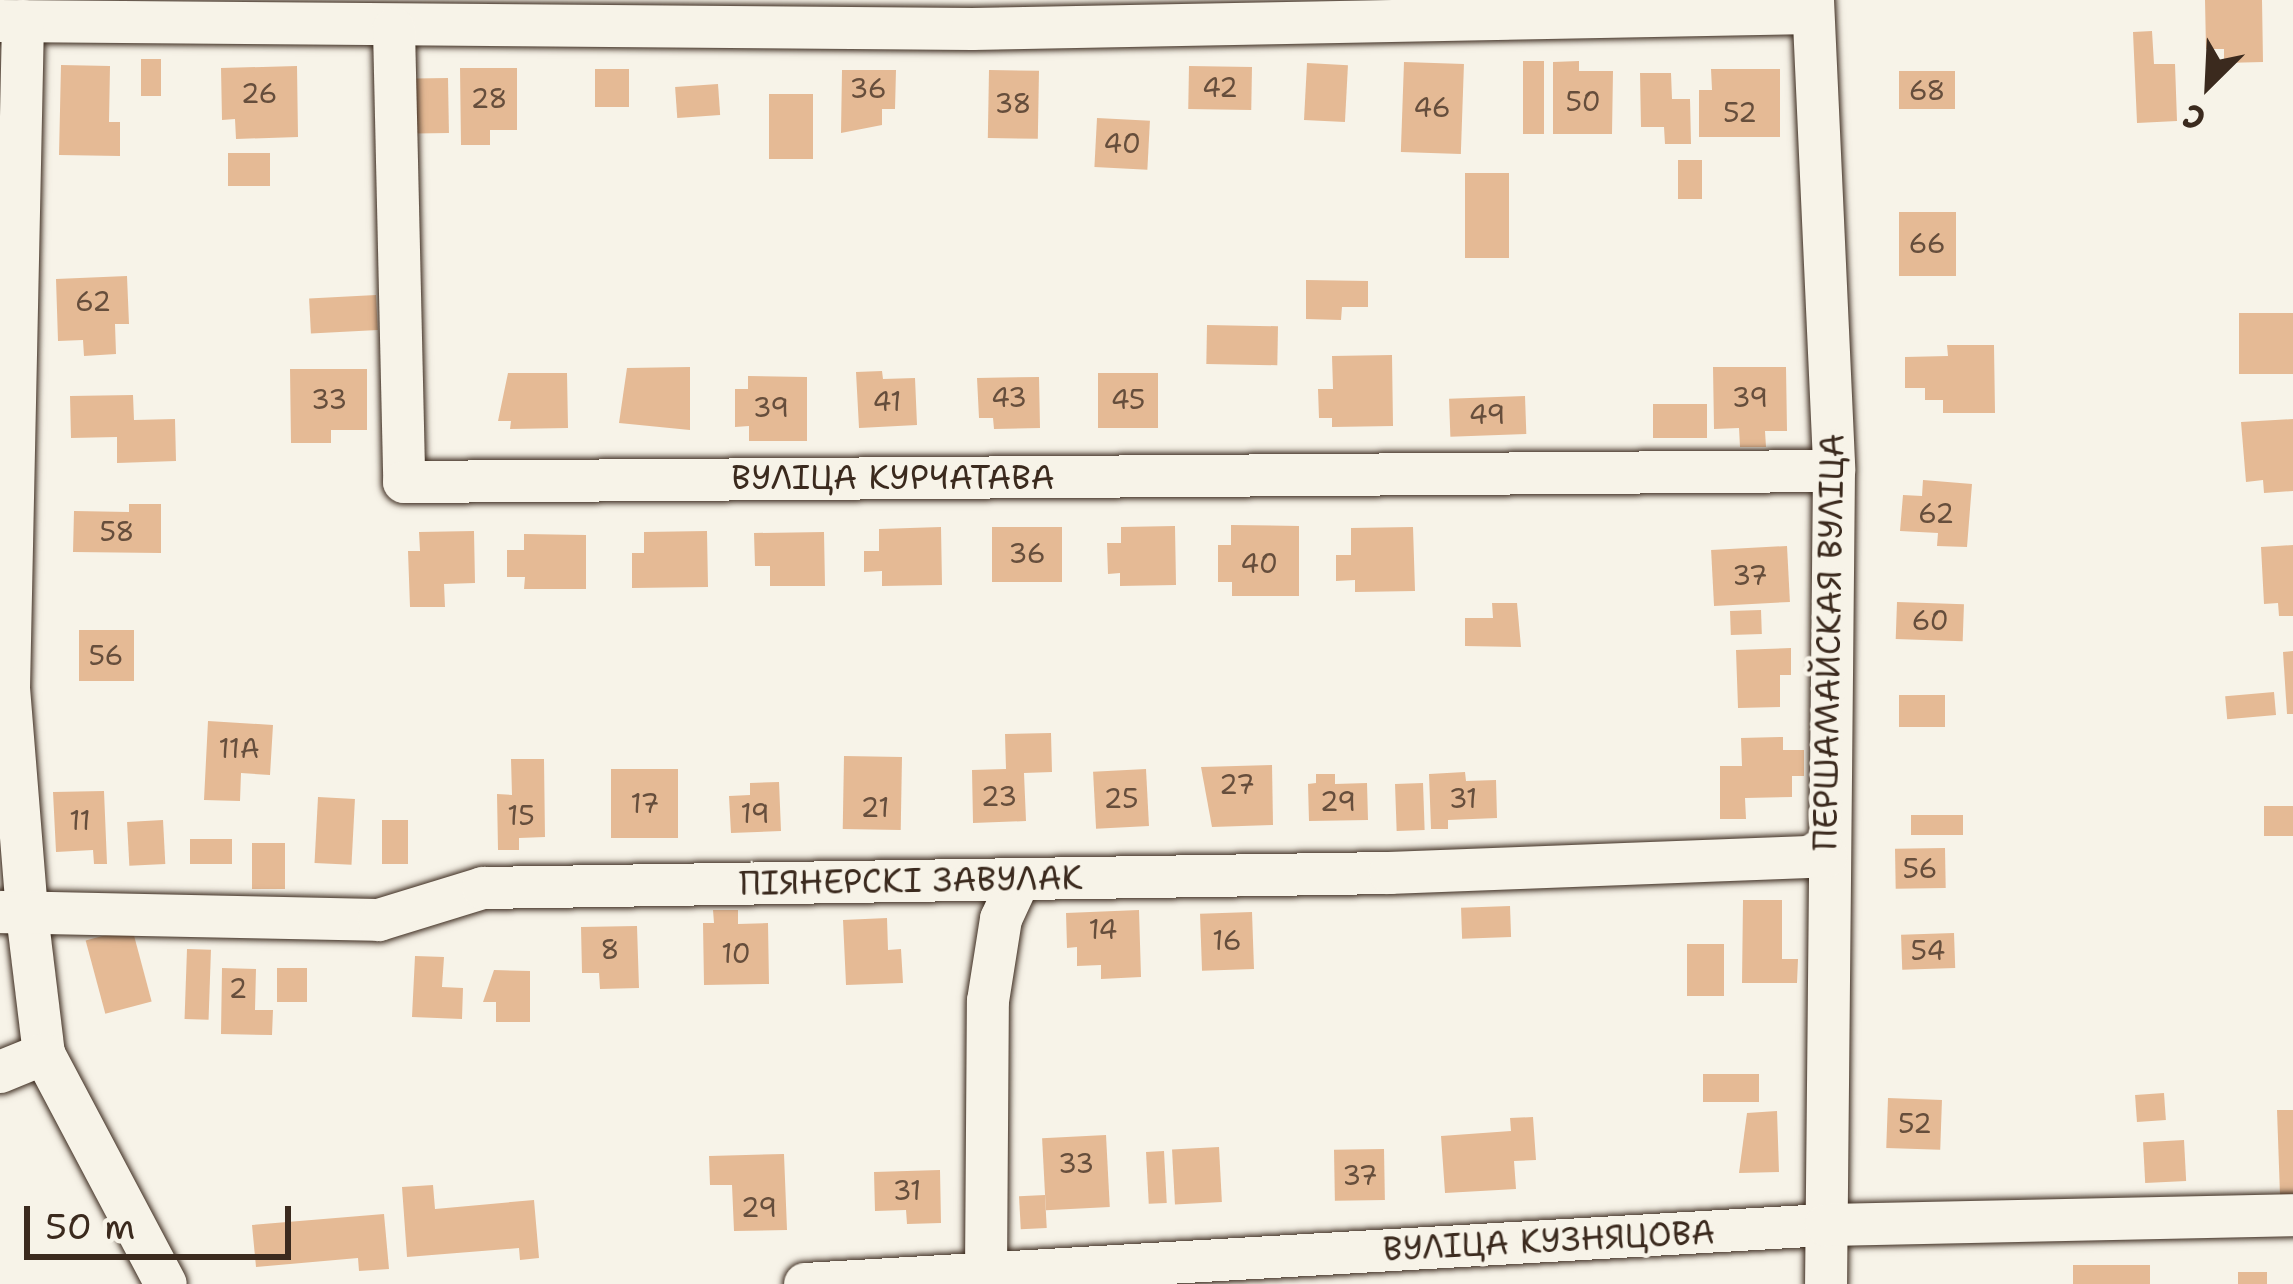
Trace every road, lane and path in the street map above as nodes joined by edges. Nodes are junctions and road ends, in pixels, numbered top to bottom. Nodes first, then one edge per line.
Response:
1 (1813, 7) edge
2 (1385, 11) edge
3 (975, 15) edge
4 (12, 21) edge
5 (394, 29) junction
6 (1834, 471) junction
7 (1827, 856) junction
8 (1019, 880) junction
9 (14, 913) edge
10 (44, 1054) junction
11 (0, 1072) edge
12 (2293, 1214) edge
13 (1826, 1225) junction
14 (986, 1273) junction
15 (897, 1279) edge
16 (166, 1284) edge
17 (805, 1284) edge
18 (1826, 1284) edge

1 - 2 street
1 - 6 street, ПЕРШАМАЙСКАЯ ВУЛІЦА
2 - 3 street
3 - 5 street
4 - 5 street
4 - 9 street
5 - 6 street, ВУЛІЦА КУРЧАТАВА
6 - 7 street, ПЕРШАМАЙСКАЯ ВУЛІЦА
7 - 8 street, ПІЯНЕРСКІ ЗАВУЛАК
7 - 13 street, ПЕРШАМАЙСКАЯ ВУЛІЦА
8 - 9 street, ПІЯНЕРСКІ ЗАВУЛАК
8 - 14 street
9 - 10 street
10 - 11 street
10 - 16 street
12 - 13 street, ВУЛІЦА КУЗНЯЦОВА
13 - 14 street, ВУЛІЦА КУЗНЯЦОВА
13 - 18 street, ПЕРШАМАЙСКАЯ ВУЛІЦА
14 - 15 street, ВУЛІЦА КУЗНЯЦОВА
15 - 17 street, ВУЛІЦА КУЗНЯЦОВА

